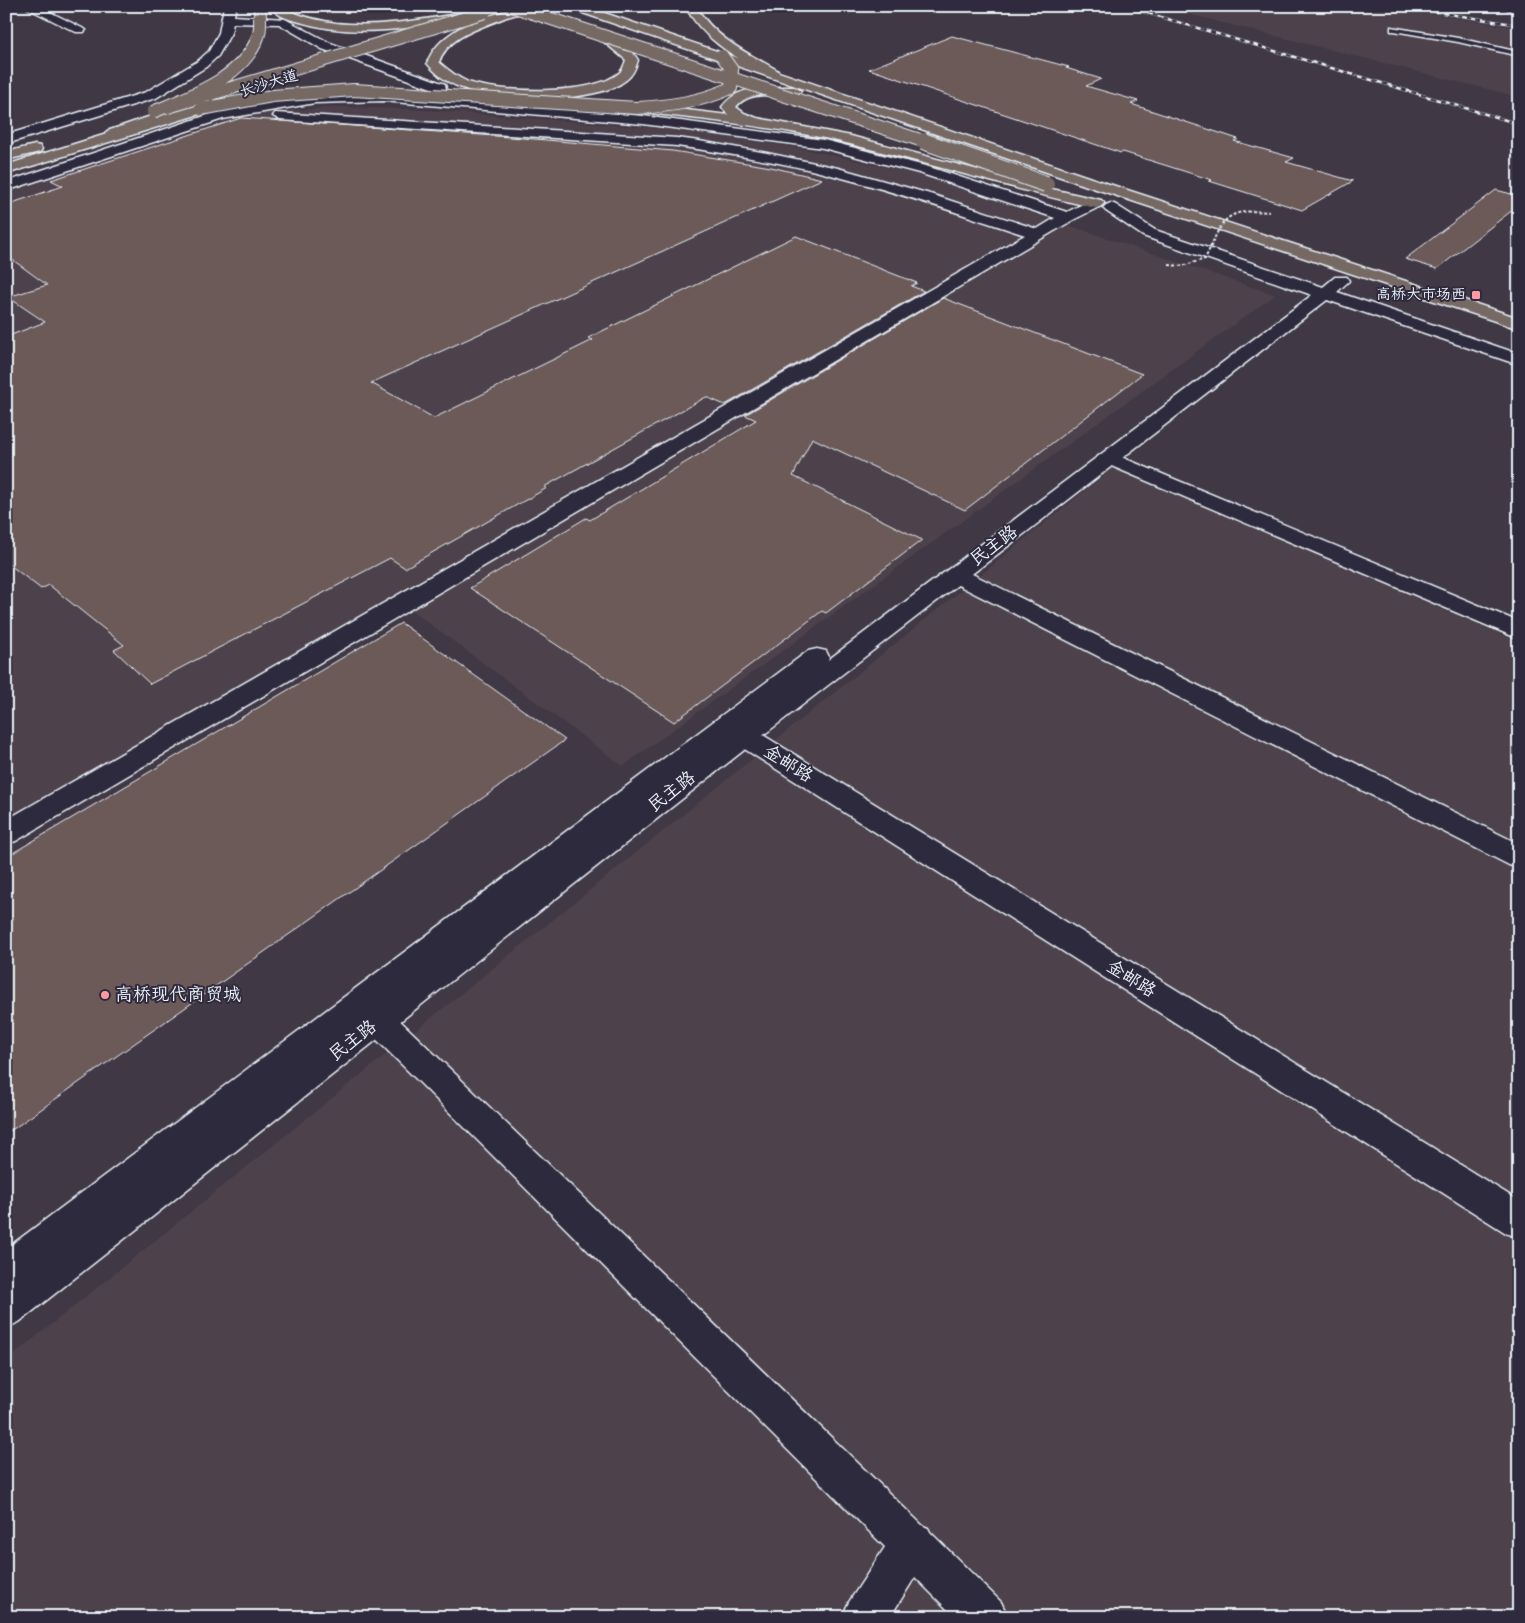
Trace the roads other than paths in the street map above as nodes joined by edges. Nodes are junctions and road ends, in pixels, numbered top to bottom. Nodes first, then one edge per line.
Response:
1 (28, 6) edge
2 (260, 6) edge
3 (276, 6) edge
4 (512, 6) edge
5 (534, 6) edge
6 (572, 6) edge
7 (690, 6) edge
8 (503, 11) edge
9 (229, 12) edge
10 (485, 12) junction
11 (1394, 29) dead end
12 (80, 30) dead end
13 (604, 36) junction
14 (1519, 54) edge
15 (722, 56) junction
16 (773, 73) junction
17 (846, 99) junction
18 (442, 102) junction
19 (198, 107) junction
20 (637, 108) junction
21 (153, 112) junction
22 (235, 112) junction
23 (220, 115) junction
24 (758, 122) junction
25 (692, 126) junction
26 (6, 140) edge
27 (676, 142) junction
28 (74, 151) junction
29 (6, 157) edge
30 (6, 170) edge
31 (6, 175) edge
32 (1039, 186) junction
33 (6, 187) edge
34 (1104, 205) junction
35 (1068, 218) junction
36 (1040, 235) junction
37 (1323, 287) junction
38 (1519, 324) edge
39 (1519, 340) edge
40 (1519, 360) edge
41 (1109, 458) junction
42 (956, 575) junction
43 (1519, 630) edge
44 (744, 736) junction
45 (6, 832) edge
46 (1519, 857) edge
47 (379, 1021) junction
48 (1519, 1221) edge
49 (6, 1272) edge
50 (6, 1309) edge
51 (913, 1543) junction
52 (864, 1617) edge
53 (986, 1617) edge

1 - 12 street
2 - 21 main road, bridge
3 - 10 main road, bridge
4 - 13 main road, bridge
5 - 8 main road, 长沙大道
6 - 15 main road
7 - 16 main road
8 - 10 main road
8 - 13 main road, bridge
8 - 19 main road, 长沙大道
9 - 18 street
9 - 26 street
10 - 21 main road, bridge
11 - 14 lane
13 - 32 main road, bridge
15 - 16 main road
15 - 20 main road, bridge
16 - 17 main road
17 - 24 main road, bridge
17 - 38 main road
18 - 22 street
18 - 25 street
19 - 20 main road, bridge
19 - 28 main road
20 - 24 main road, bridge
21 - 29 main road
22 - 23 street
22 - 27 street
23 - 28 street
23 - 33 street
24 - 32 main road
25 - 27 street
25 - 35 street
27 - 36 street
28 - 30 main road
28 - 31 street
32 - 34 main road
34 - 35 street
34 - 37 main road
34 - 37 street
35 - 36 street
36 - 45 street
37 - 39 main road
37 - 40 street
37 - 41 street, 民主路
37 - 49 street, 民主路
41 - 42 street, 民主路
41 - 43 street
42 - 44 street, 民主路
42 - 46 street
44 - 47 street, 民主路
44 - 48 street, 金邮路
47 - 50 street, 民主路
47 - 51 street
51 - 52 street
51 - 53 street

